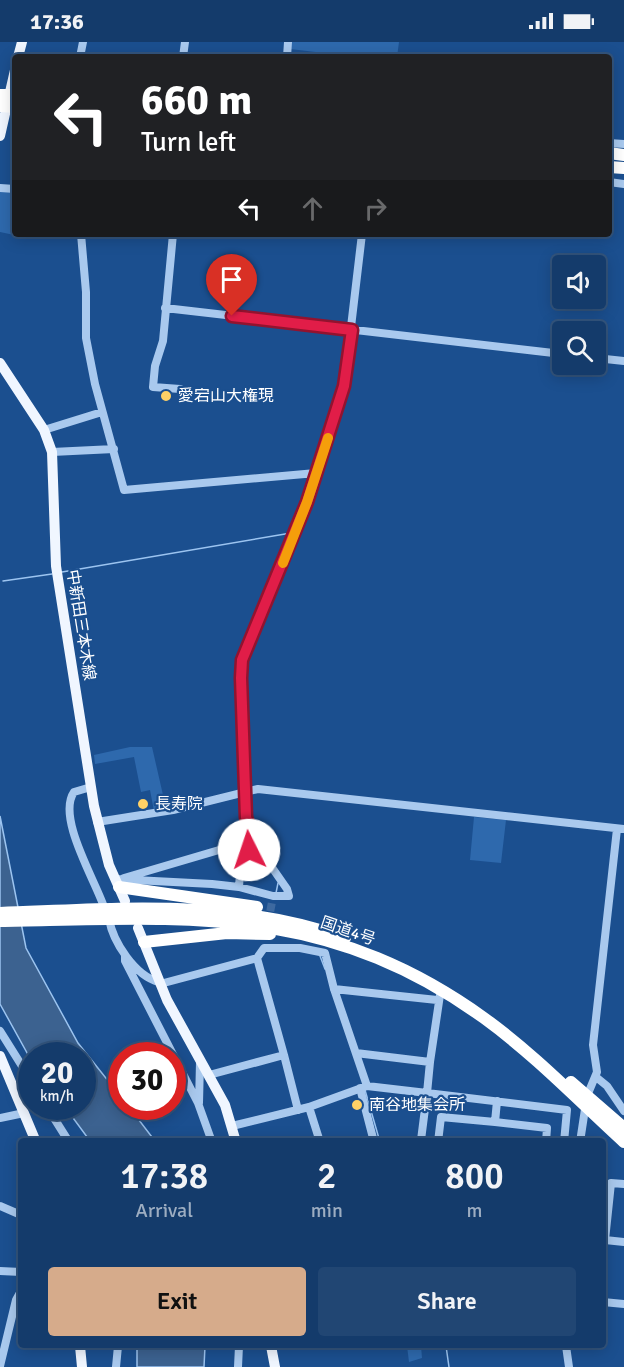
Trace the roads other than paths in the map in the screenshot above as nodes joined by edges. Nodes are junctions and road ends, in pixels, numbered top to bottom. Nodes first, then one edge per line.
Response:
1 (12, 84) edge
2 (6, 113) edge
3 (0, 136) edge
4 (81, 237) edge
5 (173, 237) edge
6 (362, 237) edge
7 (165, 308) junction
8 (350, 330) junction
9 (552, 353) edge
10 (606, 359) edge
11 (624, 361) edge
12 (0, 363) edge
13 (180, 389) dead end
14 (102, 412) junction
15 (44, 430) junction
16 (114, 449) junction
17 (52, 452) junction
18 (314, 473) junction
19 (92, 787) junction
20 (244, 791) junction
21 (97, 822) junction
22 (621, 829) edge
23 (250, 842) junction
24 (119, 881) junction
25 (239, 887) junction
26 (125, 900) dead end
27 (0, 913) edge
28 (103, 915) junction
29 (0, 921) edge
30 (138, 928) dead end
31 (144, 942) junction
32 (334, 943) junction
33 (364, 945) junction
34 (125, 955) junction
35 (257, 958) junction
36 (160, 983) junction
37 (334, 989) junction
38 (440, 995) junction
39 (0, 1031) edge
40 (356, 1053) junction
41 (284, 1055) junction
42 (0, 1056) edge
43 (18, 1060) edge
44 (200, 1062) junction
45 (430, 1062) junction
46 (209, 1075) junction
47 (596, 1077) junction
48 (363, 1087) junction
49 (426, 1093) junction
50 (18, 1099) edge
51 (496, 1101) junction
52 (586, 1101) junction
53 (199, 1106) junction
54 (309, 1107) junction
55 (298, 1110) junction
56 (624, 1111) edge
57 (18, 1114) edge
58 (0, 1118) edge
59 (27, 1120) edge
60 (55, 1120) edge
61 (495, 1122) junction
62 (232, 1126) junction
63 (624, 1128) edge
64 (34, 1138) edge
65 (66, 1138) edge
66 (211, 1138) edge
67 (235, 1138) edge
68 (319, 1138) edge
69 (373, 1138) edge
70 (421, 1138) edge
71 (438, 1138) edge
72 (546, 1138) edge
73 (564, 1138) edge
74 (581, 1138) edge
75 (624, 1142) edge
76 (624, 1184) edge
77 (0, 1206) edge
78 (606, 1208) edge
79 (18, 1214) edge
80 (606, 1240) edge
81 (624, 1242) edge
82 (0, 1270) edge
83 (18, 1272) edge
84 (18, 1296) edge
85 (606, 1302) edge
86 (624, 1304) edge
87 (80, 1348) edge
88 (118, 1348) edge
89 (239, 1348) edge
90 (271, 1348) edge
91 (566, 1348) edge
92 (0, 1366) edge
93 (82, 1367) edge
94 (116, 1367) edge
95 (238, 1367) edge
96 (275, 1367) edge
97 (569, 1367) edge

1 - 2 main road
2 - 3 main road
4 - 14 street
5 - 7 street
6 - 8 street
7 - 8 street
7 - 13 street
8 - 9 street
8 - 18 street
10 - 11 street
12 - 15 main road, 中新田三本木線
14 - 15 street
14 - 16 street
15 - 17 main road, 中新田三本木線
16 - 17 street
16 - 18 street
17 - 19 main road, 中新田三本木線
18 - 20 street
19 - 21 main road, 中新田三本木線
19 - 28 street
20 - 21 street
20 - 22 street
20 - 23 street
21 - 24 main road, 中新田三本木線
22 - 47 street
23 - 24 street
23 - 25 street
23 - 25 street
24 - 25 street
24 - 26 main road, 中新田三本木線
24 - 33 highway
27 - 28 highway, 国道4号
28 - 29 highway, 国道4号
28 - 32 highway, 国道4号
28 - 33 highway, 国道4号
28 - 34 street
30 - 31 main road
31 - 32 highway
31 - 36 main road
32 - 38 highway, 国道4号
33 - 52 highway, 国道4号
34 - 36 street
34 - 53 street
35 - 36 street
35 - 37 street
35 - 41 street
36 - 44 main road
37 - 38 street
37 - 40 street
38 - 45 street
38 - 52 highway, 国道4号
39 - 43 street
40 - 45 street
40 - 48 street
41 - 46 street
41 - 55 street
42 - 50 main road
44 - 46 main road
44 - 53 street
45 - 49 street
46 - 62 main road
47 - 52 street
47 - 56 street
48 - 49 street
48 - 54 street
48 - 69 street
49 - 51 street
49 - 70 street
51 - 61 street
51 - 73 street
52 - 63 highway, 国道4号
52 - 74 street
52 - 75 highway, 国道4号
53 - 66 street
54 - 55 street
54 - 68 street
55 - 62 street
57 - 58 street
59 - 64 main road
60 - 65 street
61 - 71 street
61 - 72 street
62 - 67 main road
76 - 78 street
77 - 79 street
80 - 81 street
82 - 83 street
84 - 92 street
85 - 86 street
87 - 93 main road
88 - 94 street
89 - 95 street
90 - 96 main road
91 - 97 street

